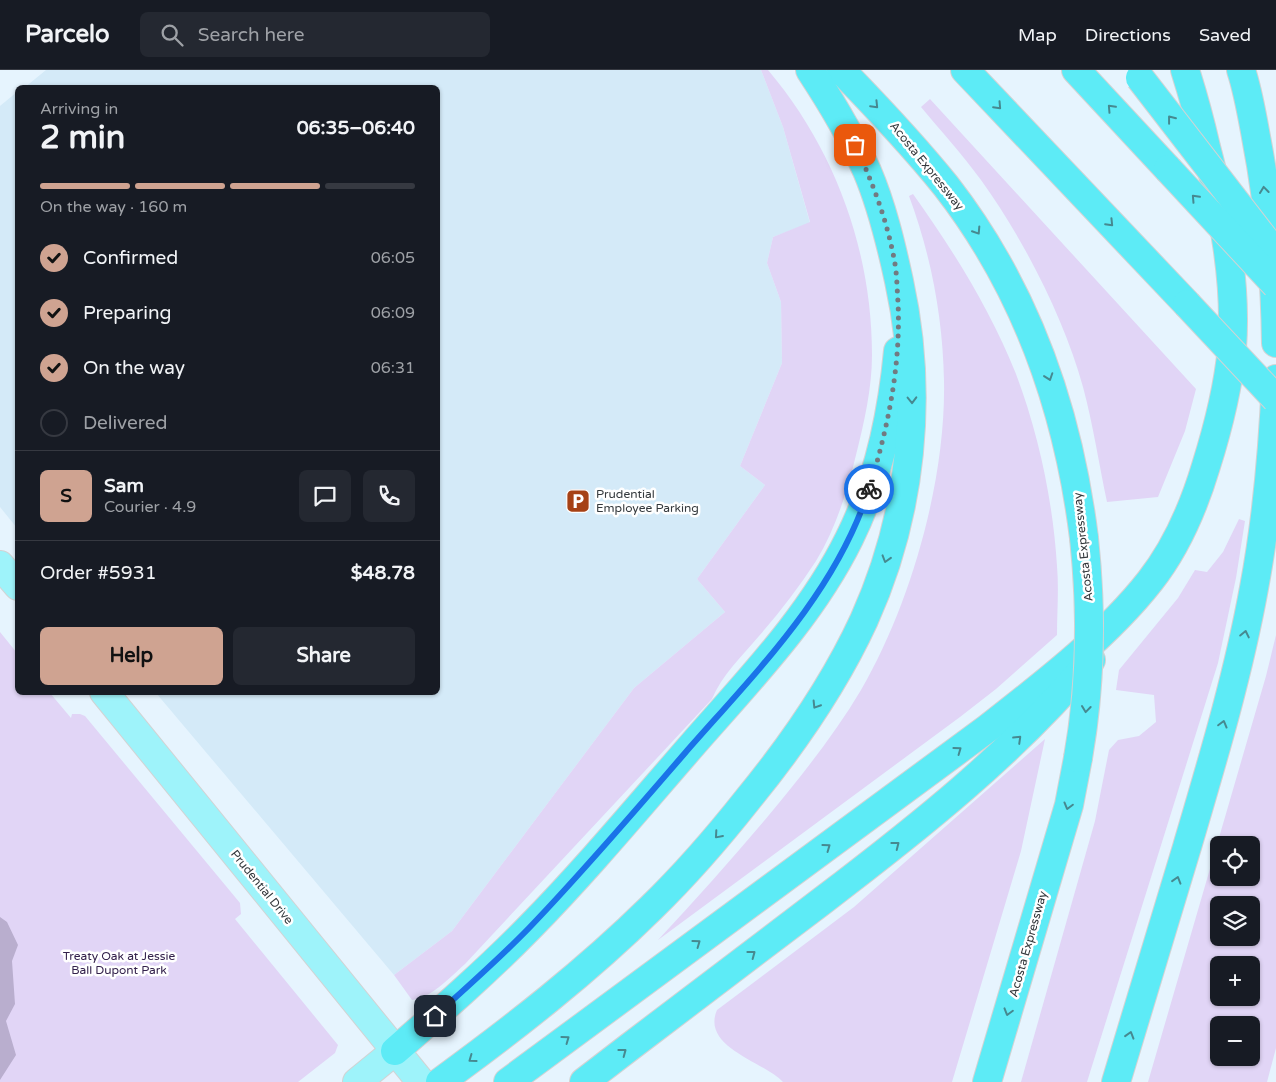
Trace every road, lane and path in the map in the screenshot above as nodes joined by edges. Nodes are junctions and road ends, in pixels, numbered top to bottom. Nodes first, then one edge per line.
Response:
1 (810, 70) edge
2 (842, 70) edge
3 (965, 70) edge
4 (1076, 70) edge
5 (1185, 70) edge
6 (1241, 72) edge
7 (1137, 74) edge
8 (1276, 254) edge
9 (895, 265) junction
10 (1276, 285) edge
11 (1276, 343) edge
12 (1276, 379) edge
13 (1276, 399) edge
14 (0, 565) edge
15 (1151, 580) junction
16 (15, 582) edge
17 (106, 695) edge
18 (395, 1051) junction
19 (517, 1075) edge
20 (357, 1082) edge
21 (421, 1082) edge
22 (440, 1082) edge
23 (584, 1082) edge
24 (988, 1082) edge
25 (1116, 1082) edge

1 - 9 highway
2 -> 24 highway, Acosta Expressway, bridge
3 -> 13 highway, bridge
10 -> 4 highway, bridge
5 - 15 highway
11 -> 6 highway
8 -> 7 highway, bridge
9 - 18 highway
9 -> 22 highway
25 -> 12 highway
14 - 16 main road
19 -> 15 highway
23 -> 15 highway
17 - 18 main road, Prudential Drive
18 - 20 main road
18 - 21 main road, Prudential Drive

